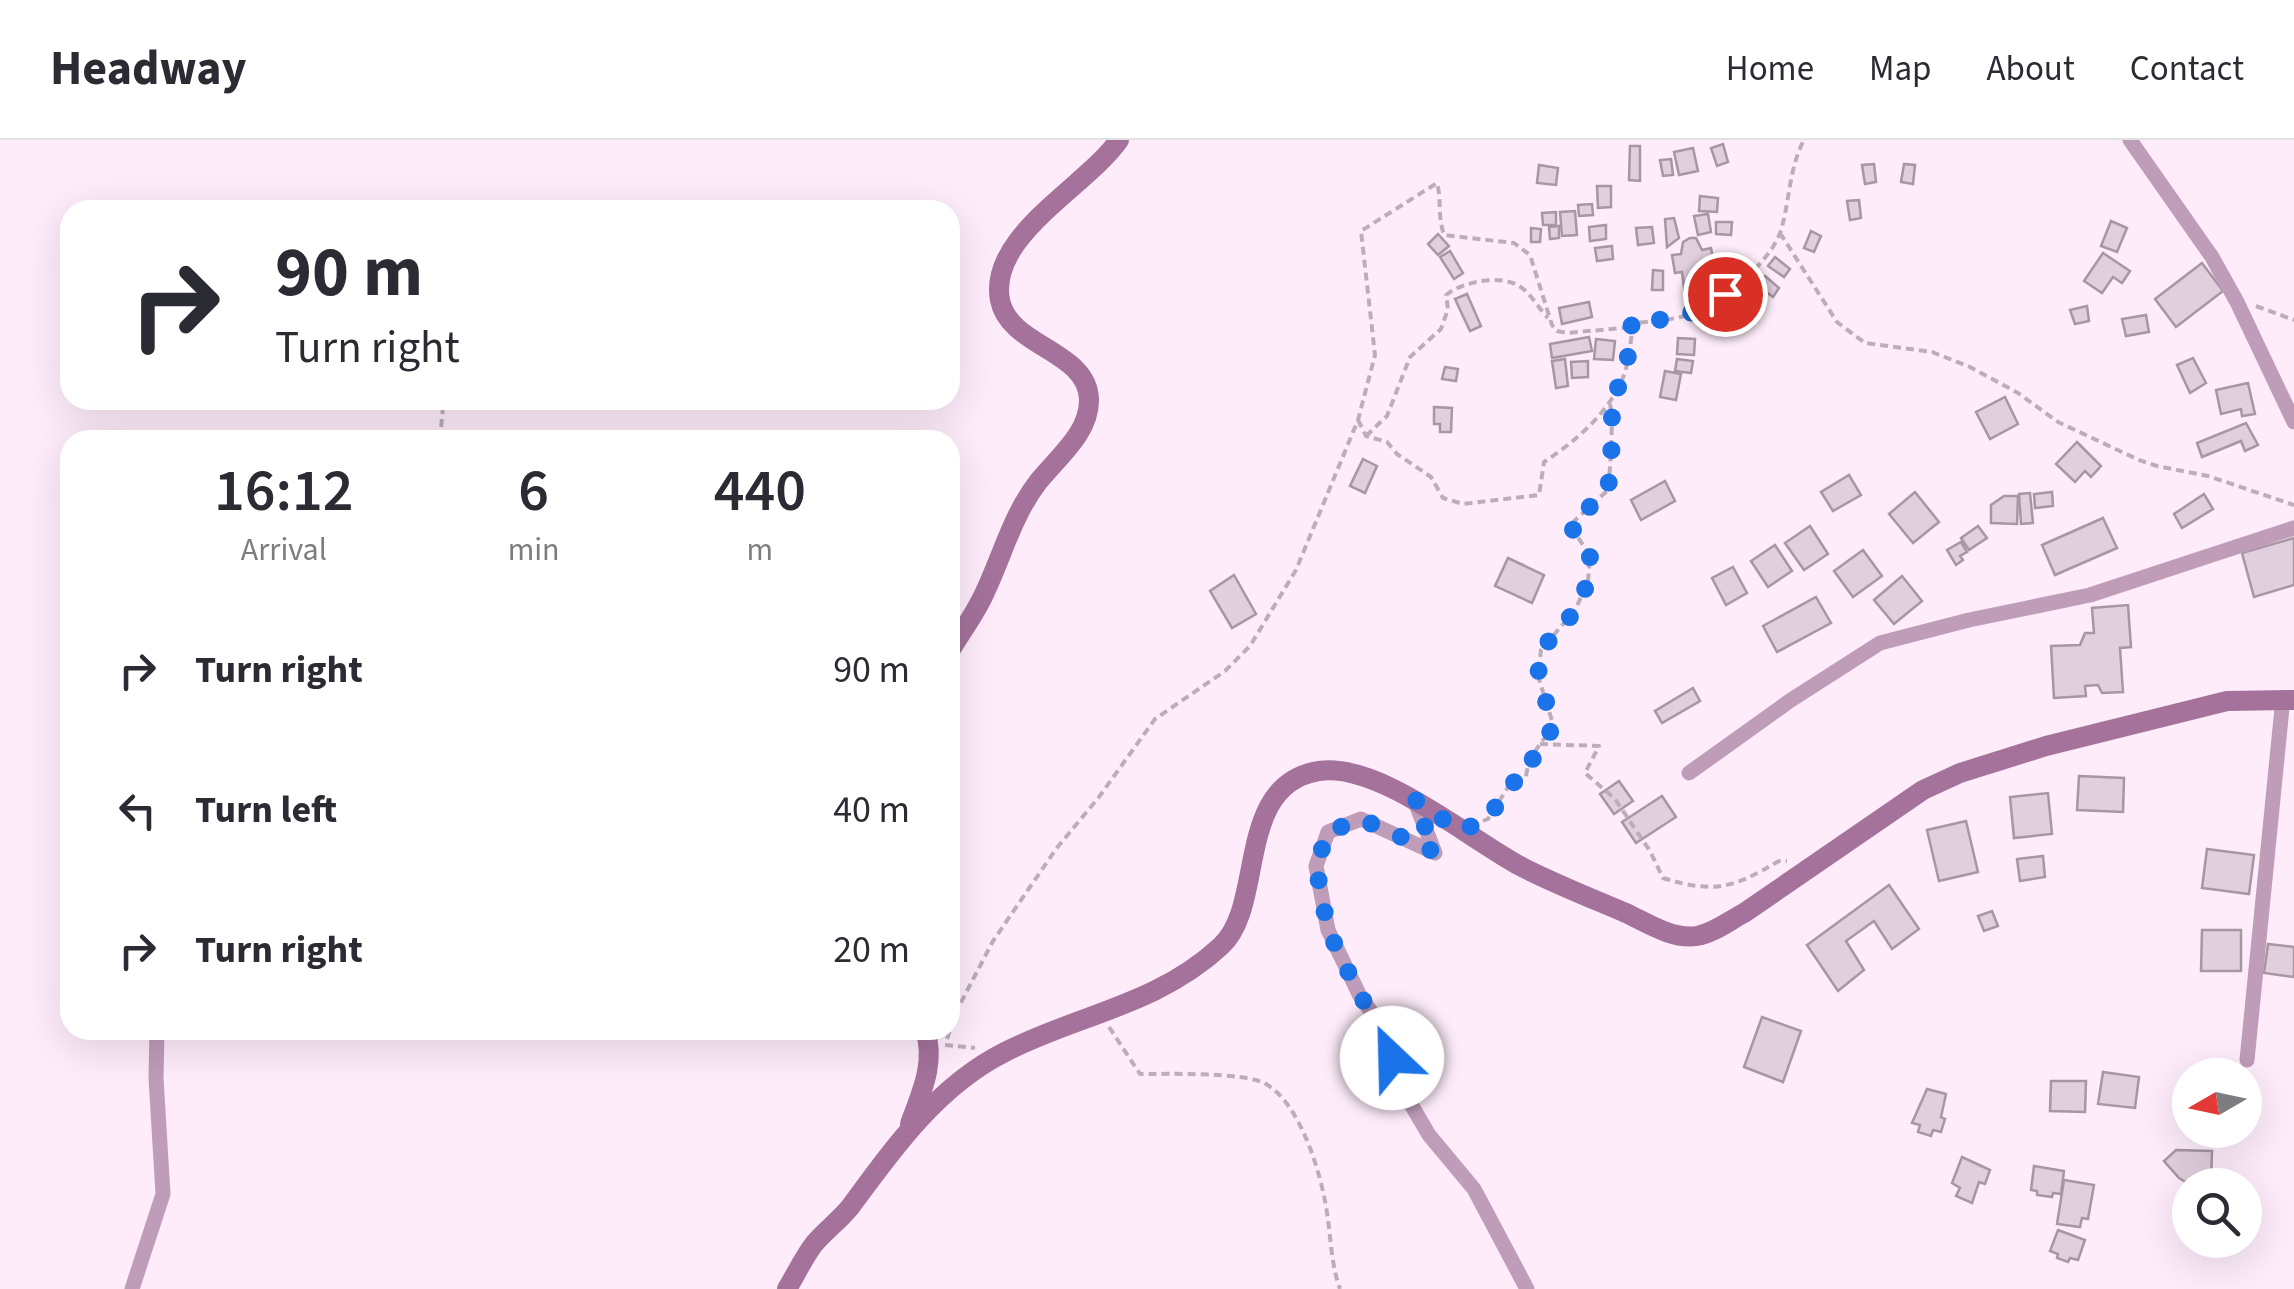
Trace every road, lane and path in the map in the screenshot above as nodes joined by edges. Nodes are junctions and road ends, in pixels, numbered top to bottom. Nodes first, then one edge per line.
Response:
1 (1119, 140) edge
2 (1804, 140) edge
3 (2130, 140) edge
4 (1780, 233) junction
5 (2237, 302) junction
6 (2294, 320) edge
7 (1551, 321) junction
8 (1633, 327) junction
9 (1610, 404) junction
10 (1358, 420) junction
11 (2294, 422) edge
12 (1366, 436) junction
13 (2294, 505) edge
14 (2294, 528) edge
15 (960, 635) edge
16 (2288, 699) edge
17 (1540, 744) junction
18 (1688, 773) dead end
19 (1414, 799) junction
20 (1460, 831) junction
21 (1820, 860) junction
22 (960, 1004) edge
23 (1100, 1015) junction
24 (157, 1040) edge
25 (927, 1040) edge
26 (938, 1040) edge
27 (947, 1040) edge
28 (945, 1045) junction
29 (990, 1046) dead end
30 (2247, 1058) edge
31 (906, 1135) junction
32 (132, 1289) edge
33 (787, 1289) edge
34 (1340, 1289) edge
35 (1526, 1289) edge

1 - 15 street
2 - 4 path
3 - 5 street
4 - 8 path
4 - 13 path
5 - 6 path
5 - 11 street
7 - 8 path
7 - 10 path
7 - 12 path
8 - 9 path
9 - 12 path
9 - 17 path
10 - 12 path
10 - 22 path
14 - 18 street
16 - 21 street
16 - 30 street
17 - 20 path
17 - 21 path
19 - 20 street
19 - 23 street
19 - 35 street
20 - 21 street
23 - 31 street
23 - 34 path
24 - 32 street
25 - 31 street
26 - 28 path
27 - 28 path
28 - 29 path
31 - 33 street

